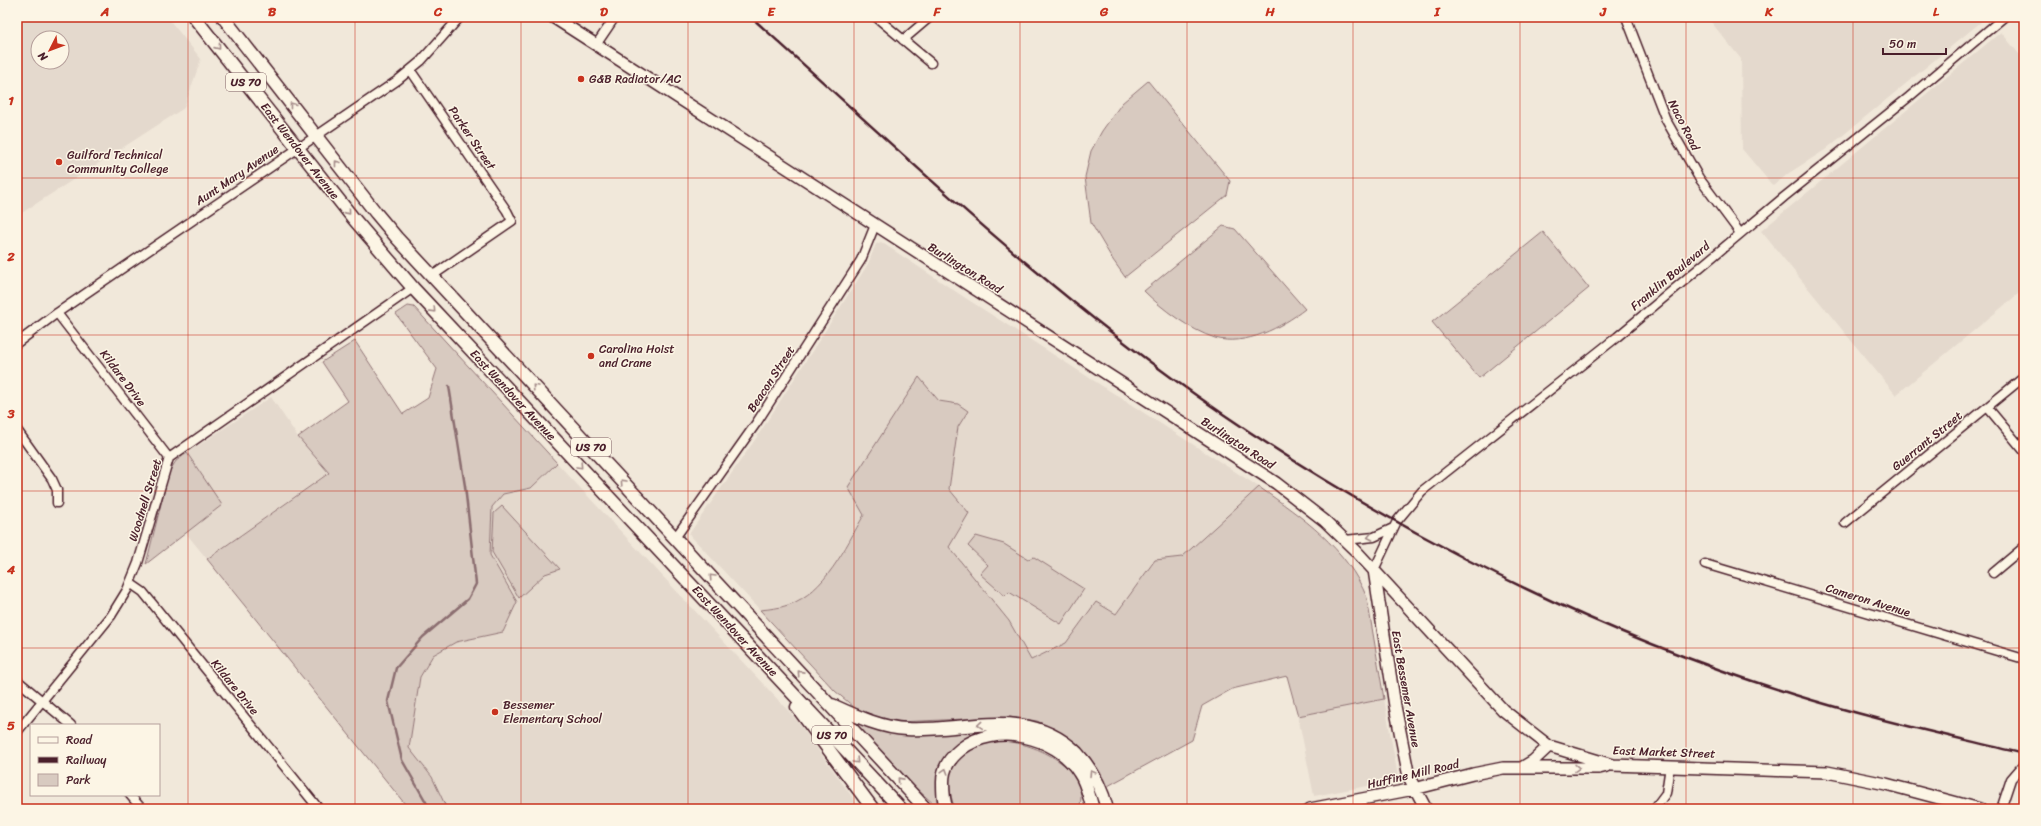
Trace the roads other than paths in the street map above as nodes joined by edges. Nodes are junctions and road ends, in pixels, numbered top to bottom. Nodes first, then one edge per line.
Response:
1 (194, 17) edge
2 (223, 17) edge
3 (460, 17) edge
4 (553, 17) edge
5 (615, 17) edge
6 (876, 17) edge
7 (930, 17) edge
8 (1626, 17) edge
9 (2004, 17) edge
10 (903, 40) junction
11 (596, 45) junction
12 (931, 63) dead end
13 (411, 70) junction
14 (316, 136) junction
15 (298, 148) junction
16 (875, 225) junction
17 (1740, 233) junction
18 (432, 276) junction
19 (413, 288) junction
20 (57, 313) junction
21 (17, 343) edge
22 (2024, 377) edge
23 (1988, 408) junction
24 (17, 430) edge
25 (2024, 451) edge
26 (169, 458) junction
27 (57, 503) dead end
28 (1845, 523) dead end
29 (1393, 528) junction
30 (675, 538) junction
31 (1345, 540) junction
32 (2024, 547) edge
33 (1356, 551) joint
34 (1705, 564) dead end
35 (1374, 570) junction
36 (1993, 573) dead end
37 (130, 583) junction
38 (2024, 659) edge
39 (763, 661) junction
40 (17, 680) edge
41 (43, 700) junction
42 (826, 702) junction
43 (70, 724) edge
44 (17, 732) edge
45 (1549, 746) junction
46 (1559, 751) junction
47 (2024, 764) edge
48 (1612, 765) junction
49 (1670, 766) junction
50 (1541, 767) junction
51 (1521, 768) junction
52 (1414, 789) junction
53 (1088, 794) junction
54 (131, 796) edge
55 (142, 809) edge
56 (319, 809) edge
57 (873, 809) edge
58 (901, 809) edge
59 (926, 809) edge
60 (947, 809) edge
61 (1086, 809) edge
62 (1093, 809) edge
63 (1107, 809) edge
64 (1310, 809) edge
65 (1426, 809) edge
66 (1654, 809) edge
67 (1980, 809) edge
68 (2001, 809) edge

1 -> 15 highway, East Wendover Avenue / US 70
14 -> 2 highway, East Wendover Avenue / US 70
3 - 13 street, Aunt Mary Avenue
4 - 11 main road, Burlington Road
5 - 11 street
6 - 10 street
7 - 10 street
8 - 17 street, Naco Road
9 - 17 street, Franklin Boulevard
10 - 12 street
11 - 16 main road, Burlington Road
13 - 14 street, Aunt Mary Avenue
13 - 18 street, Parker Street
14 - 15 street, Aunt Mary Avenue
18 -> 14 highway, East Wendover Avenue / US 70
15 -> 19 highway, East Wendover Avenue / US 70
15 - 20 street, Aunt Mary Avenue
16 - 30 street, Beacon Street
16 - 31 main road, Burlington Road
17 - 29 street, Franklin Boulevard
30 -> 18 highway, East Wendover Avenue / US 70
19 - 26 street, Woodnell Street
19 -> 39 highway, East Wendover Avenue / US 70
20 - 21 street, Aunt Mary Avenue
20 - 26 street, Kildare Drive
22 - 23 street, Guerrant Street
23 - 25 street
23 - 28 street, Guerrant Street
24 - 27 street
26 - 37 street, Woodnell Street
29 -> 31 street
29 - 35 street, Franklin Boulevard
42 -> 30 highway, East Wendover Avenue / US 70
31 - 33 main road, Burlington Road
32 - 36 street
33 - 35 main road, East Market Street
34 - 38 street, Cameron Avenue
35 - 45 main road, East Market Street
35 - 52 main road, East Bessemer Avenue
37 - 41 street, Woodnell Street
37 - 56 street, Kildare Drive
39 - 57 highway
39 -> 58 highway, East Wendover Avenue / US 70
40 - 41 street
41 - 43 street
41 - 44 street, Woodnell Street
59 -> 42 highway, East Wendover Avenue / US 70
63 -> 42 highway
45 - 46 main road, East Market Street
45 - 51 main road
46 - 48 main road, East Market Street
46 - 50 main road
47 - 68 street
48 - 49 main road, East Market Street
50 -> 48 main road, Huffine Mill Road
49 - 66 street
49 - 67 main road, East Market Street
50 - 51 main road, Huffine Mill Road
51 - 52 main road, Huffine Mill Road
52 - 64 main road, Huffine Mill Road
52 - 65 main road, East Bessemer Avenue
60 -> 53 highway
53 - 61 highway
53 - 62 highway
54 - 55 street

